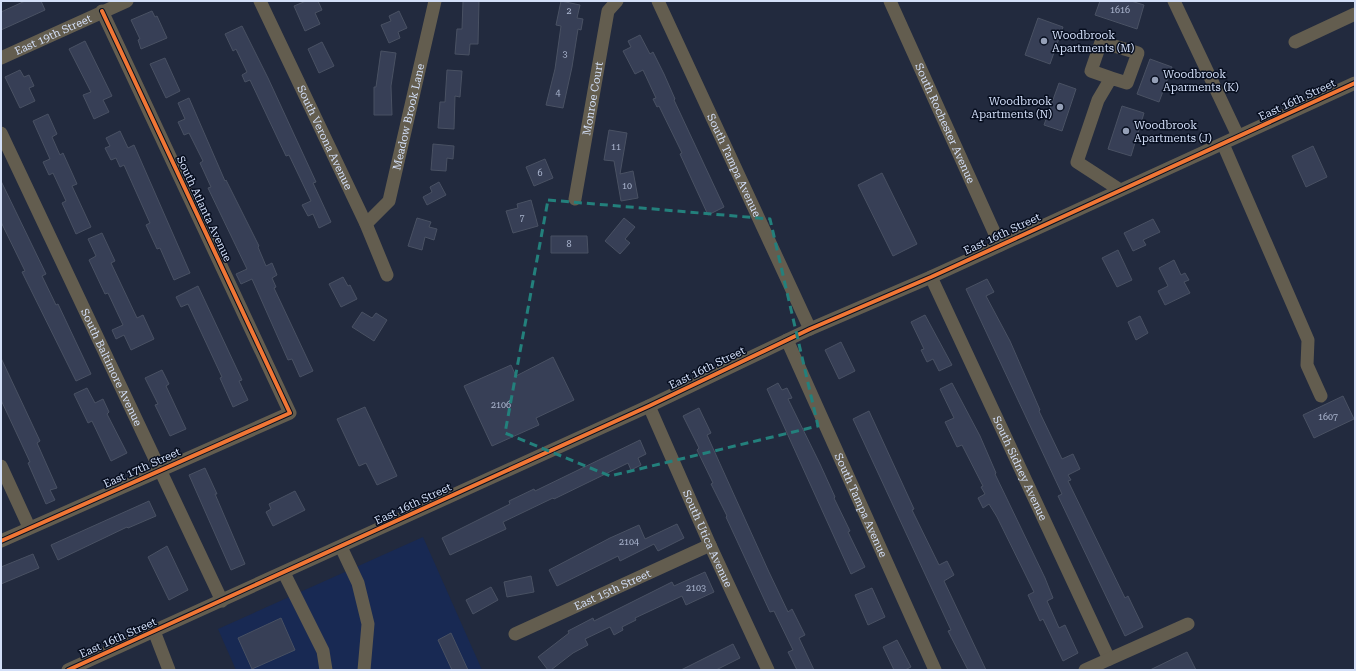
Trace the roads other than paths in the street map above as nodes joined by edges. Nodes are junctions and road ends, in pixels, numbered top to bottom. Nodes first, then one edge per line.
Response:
1 (127, 1) edge
2 (260, 1) edge
3 (435, 1) edge
4 (617, 1) edge
5 (658, 1) edge
6 (890, 1) edge
7 (1174, 1) edge
8 (102, 12) junction
9 (1355, 14) edge
10 (1295, 42) dead end
11 (1, 58) edge
12 (1111, 78) dead end
13 (1355, 83) edge
14 (1, 133) edge
15 (1238, 136) junction
16 (1223, 144) junction
17 (1120, 190) junction
18 (575, 199) dead end
19 (366, 224) junction
20 (1000, 245) junction
21 (387, 275) dead end
22 (931, 277) junction
23 (810, 329) junction
24 (787, 340) junction
25 (1322, 396) dead end
26 (649, 406) junction
27 (290, 413) joint
28 (1, 466) edge
29 (159, 470) junction
30 (29, 527) junction
31 (1, 541) edge
32 (710, 545) junction
33 (341, 547) junction
34 (284, 573) junction
35 (222, 601) junction
36 (1188, 624) dead end
37 (154, 632) junction
38 (515, 634) dead end
39 (1109, 659) junction
40 (68, 670) edge
41 (170, 670) edge
42 (326, 670) edge
43 (364, 670) edge
44 (768, 670) edge
45 (934, 670) edge
46 (1085, 670) edge

1 - 8 street, East 19th Street
2 - 19 street, South Verona Avenue
3 - 19 street, Meadow Brook Lane
4 - 18 street, Monroe Court
5 - 23 street, South Tampa Avenue
6 - 20 street, South Rochester Avenue
7 - 15 street
8 - 11 street, East 19th Street
8 - 27 street, South Atlanta Avenue
9 - 10 street
12 - 17 street
13 - 15 street, East 16th Street
14 - 29 street, South Baltimore Avenue
15 - 16 street, East 16th Street
16 - 17 street, East 16th Street
16 - 25 street
17 - 20 street, East 16th Street
19 - 21 street, South Verona Avenue
20 - 22 street, East 16th Street
22 - 23 street, East 16th Street
22 - 39 street, South Sidney Avenue
23 - 24 street, East 16th Street
24 - 26 street, East 16th Street
24 - 45 street, South Tampa Avenue
26 - 32 street, South Utica Avenue
26 - 33 street, East 16th Street
27 - 29 street, East 17th Street
28 - 30 street
29 - 30 street, East 17th Street
29 - 35 street, South Baltimore Avenue
30 - 31 street, East 17th Street
32 - 38 street, East 15th Street
32 - 44 street, South Utica Avenue
33 - 34 street, East 16th Street
33 - 43 street
34 - 35 street, East 16th Street
34 - 42 street
35 - 37 street, East 16th Street
36 - 39 street
37 - 40 street, East 16th Street
37 - 41 street
39 - 46 street

